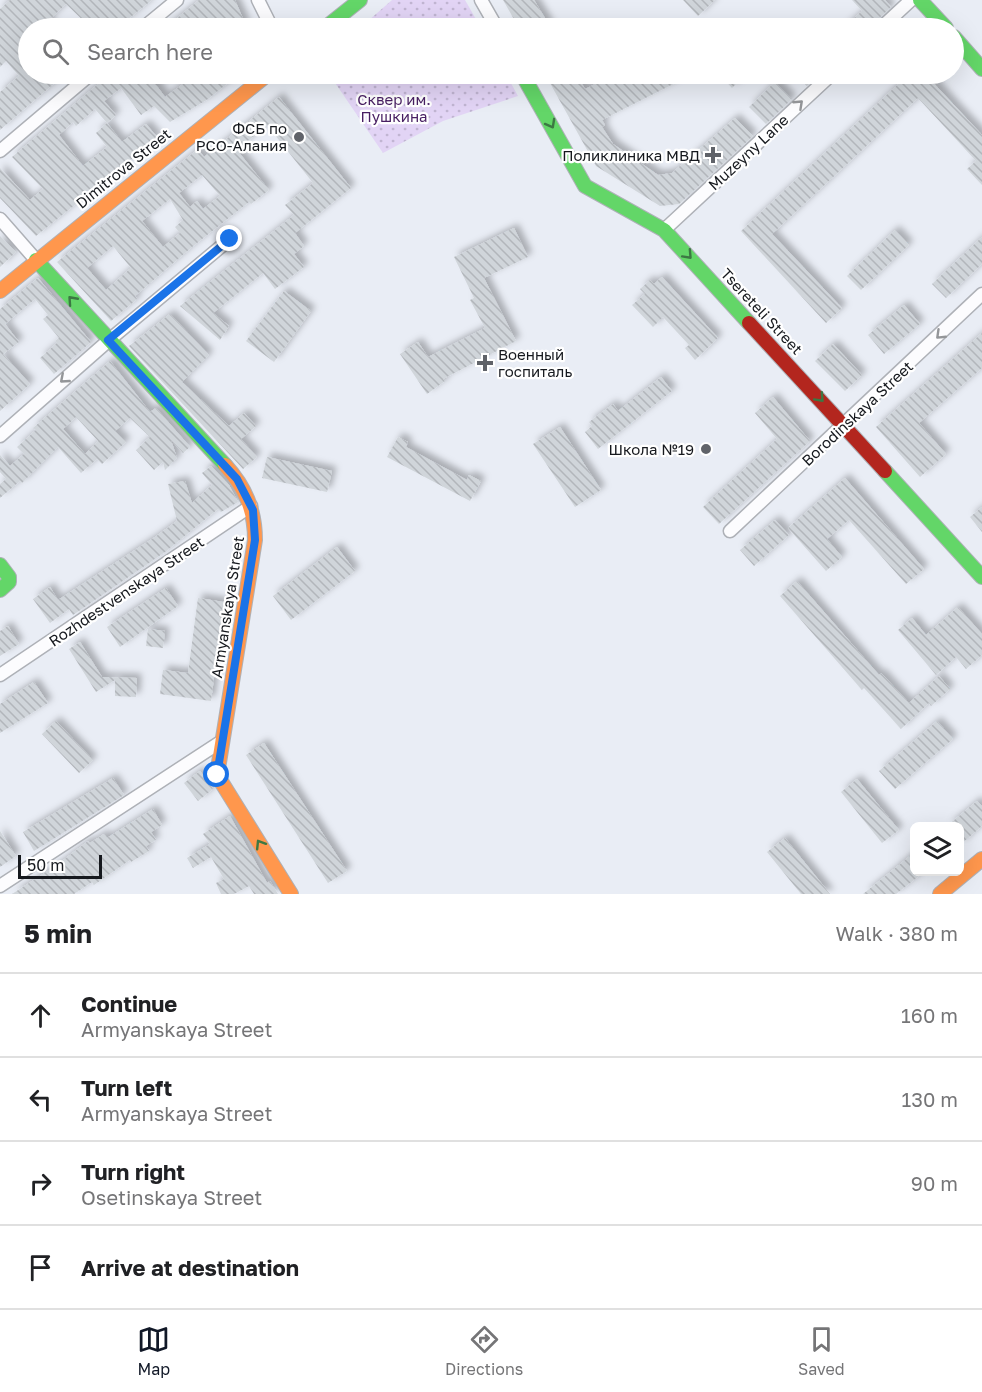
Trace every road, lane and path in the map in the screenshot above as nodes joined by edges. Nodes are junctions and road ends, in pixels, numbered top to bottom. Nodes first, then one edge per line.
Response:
1 (177, 0) edge
2 (258, 0) edge
3 (360, 0) edge
4 (481, 0) edge
5 (911, 0) edge
6 (920, 0) edge
7 (155, 18) edge
8 (267, 18) edge
9 (338, 18) edge
10 (491, 18) edge
11 (892, 18) edge
12 (937, 18) edge
13 (964, 48) edge
14 (982, 69) edge
15 (79, 84) edge
16 (256, 84) edge
17 (528, 84) edge
18 (821, 84) edge
19 (0, 151) edge
20 (0, 219) edge
21 (664, 230) junction
22 (230, 239) dead end
23 (36, 260) junction
24 (0, 291) edge
25 (980, 300) edge
26 (108, 340) junction
27 (845, 426) junction
28 (0, 436) edge
29 (251, 506) junction
30 (730, 531) dead end
31 (0, 565) edge
32 (982, 577) edge
33 (0, 590) edge
34 (0, 675) edge
35 (222, 741) junction
36 (982, 859) edge
37 (0, 886) edge
38 (291, 894) edge
39 (940, 894) edge

1 - 7 street
2 - 8 street
3 - 9 main road
4 - 10 street
5 - 11 street
6 - 12 main road
13 - 14 main road
15 - 19 street
16 - 23 main road, Dimitrova Street
17 -> 21 main road, Tsereteli Street
21 -> 18 street, Muzeyny Lane
20 - 23 street, Armyanskaya Street
21 -> 27 main road, Tsereteli Street
22 - 26 street
23 - 24 main road, Dimitrova Street
26 -> 23 main road, Armyanskaya Street
25 -> 27 street, Borodinskaya Street
26 -> 28 street
26 - 29 main road, Armyanskaya Street
27 - 30 street, Borodinskaya Street
27 - 32 main road, Tsereteli Street
29 - 34 street, Rozhdestvenskaya Street
29 - 35 main road, Armyanskaya Street
31 - 33 main road
35 - 37 street
38 -> 35 main road, Armyanskaya Street
36 - 39 main road

